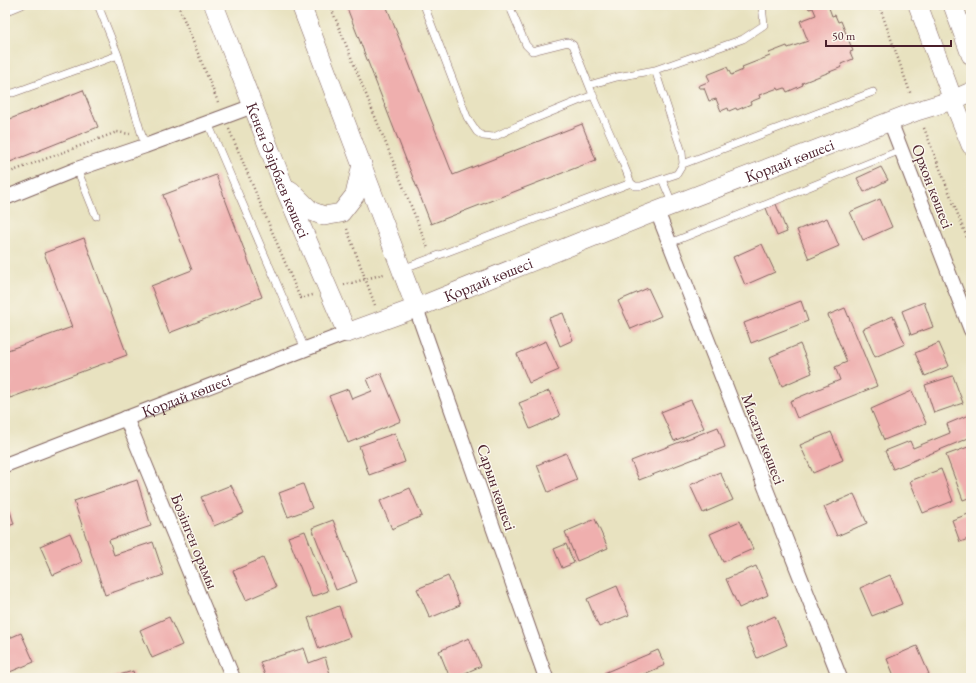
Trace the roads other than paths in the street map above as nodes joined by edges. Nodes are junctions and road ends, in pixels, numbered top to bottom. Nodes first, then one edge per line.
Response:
1 (22, 5) edge
2 (98, 5) edge
3 (214, 5) edge
4 (301, 5) edge
5 (424, 5) edge
6 (509, 5) edge
7 (762, 5) edge
8 (918, 5) edge
9 (953, 5) edge
10 (5, 12) edge
11 (118, 55) junction
12 (971, 55) edge
13 (655, 70) junction
14 (589, 85) junction
15 (5, 92) edge
16 (873, 92) dead end
17 (971, 92) edge
18 (593, 96) junction
19 (952, 100) junction
20 (253, 106) junction
21 (890, 121) junction
22 (208, 123) junction
23 (143, 140) junction
24 (971, 145) edge
25 (901, 150) junction
26 (362, 164) junction
27 (683, 164) junction
28 (77, 169) junction
29 (662, 179) junction
30 (630, 183) junction
31 (283, 184) junction
32 (5, 198) edge
33 (665, 208) junction
34 (96, 216) dead end
35 (670, 243) junction
36 (402, 269) junction
37 (416, 308) junction
38 (971, 330) edge
39 (347, 333) junction
40 (306, 349) junction
41 (126, 418) junction
42 (5, 465) edge
43 (233, 678) edge
44 (546, 678) edge
45 (840, 678) edge

1 - 10 lane
2 - 11 lane
3 - 20 street, Кенен Әзірбаев көшесі
4 - 26 street
5 - 18 lane
6 - 14 lane
7 - 13 lane
8 - 19 street
9 - 12 street
11 - 15 lane
11 - 23 lane
13 - 14 lane
13 - 27 lane
14 - 18 lane
16 - 27 lane
17 - 19 street, Қордай көшесі
18 - 30 lane
19 - 21 street, Қордай көшесі
19 - 24 street
20 - 22 street
20 - 31 street, Кенен Әзірбаев көшесі
21 - 25 street, Орхон көшесі
21 - 33 street, Қордай көшесі
22 - 23 street
22 - 40 lane
23 - 28 street
25 - 35 lane
25 - 38 street, Орхон көшесі
26 - 31 street
26 - 36 street
27 - 29 lane
28 - 32 street
28 - 34 lane
29 - 30 lane
29 - 33 lane
30 - 36 lane
31 - 39 street, Кенен Әзірбаев көшесі
33 - 35 street, Масаты көшесі
33 - 37 street, Қордай көшесі
35 - 45 street, Масаты көшесі
36 - 37 street
37 - 39 street, Қордай көшесі
37 - 44 street, Сарын көшесі
39 - 40 street, Қордай көшесі
40 - 41 street, Қордай көшесі
41 - 42 street, Қордай көшесі
41 - 43 street, Бозінген орамы

